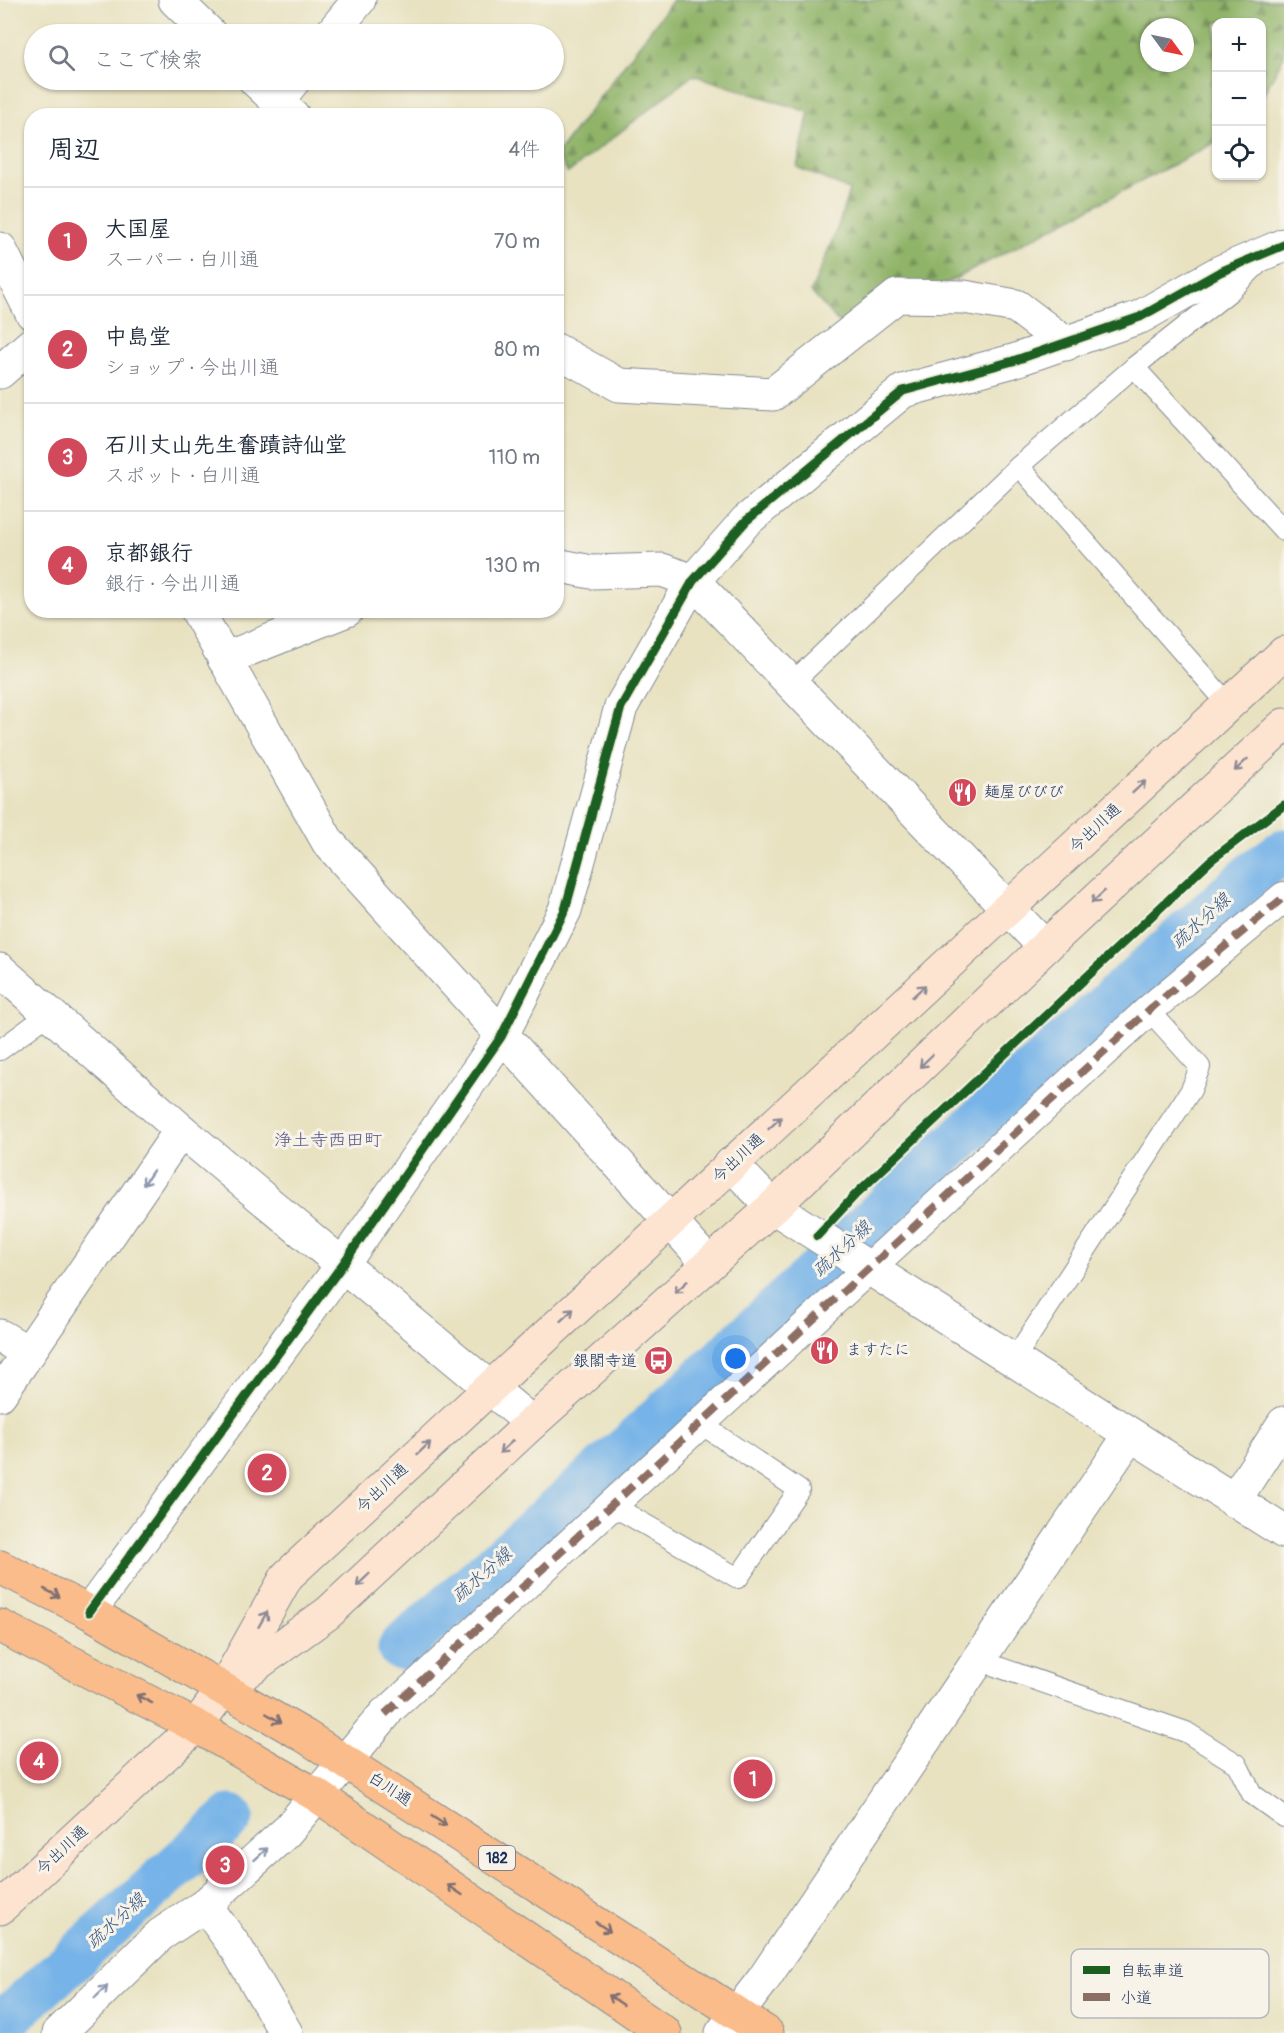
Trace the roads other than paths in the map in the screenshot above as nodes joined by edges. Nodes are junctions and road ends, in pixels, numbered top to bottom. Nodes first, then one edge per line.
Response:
1 (175, 0) edge
2 (359, 0) edge
3 (200, 24) edge
4 (339, 24) edge
5 (0, 249) edge
6 (1277, 249) edge
7 (24, 297) edge
8 (1066, 344) junction
9 (24, 351) edge
10 (564, 354) edge
11 (1134, 367) junction
12 (0, 372) edge
13 (1018, 466) junction
14 (1284, 531) edge
15 (564, 567) edge
16 (693, 580) junction
17 (201, 618) edge
18 (327, 618) edge
19 (1284, 652) edge
20 (224, 659) junction
21 (791, 684) junction
22 (1228, 705) junction
23 (1284, 725) edge
24 (1284, 897) edge
25 (1010, 908) junction
26 (1045, 947) junction
27 (0, 970) edge
28 (1149, 1010) junction
29 (49, 1014) junction
30 (501, 1037) junction
31 (0, 1050) edge
32 (181, 1130) junction
33 (731, 1164) junction
34 (773, 1207) junction
35 (670, 1220) junction
36 (708, 1263) junction
37 (343, 1264) junction
38 (865, 1266) junction
39 (0, 1336) edge
40 (28, 1353) junction
41 (1013, 1360) junction
42 (490, 1387) junction
43 (0, 1394) edge
44 (532, 1423) junction
45 (1284, 1423) edge
46 (700, 1424) junction
47 (1130, 1435) junction
48 (1234, 1501) junction
49 (614, 1506) junction
50 (1284, 1532) edge
51 (0, 1567) edge
52 (89, 1612) junction
53 (0, 1626) edge
54 (978, 1660) junction
55 (224, 1688) junction
56 (386, 1714) joint
57 (196, 1726) junction
58 (347, 1761) junction
59 (318, 1796) junction
60 (1284, 1817) edge
61 (206, 1905) junction
62 (0, 1908) edge
63 (731, 2024) edge
64 (59, 2033) edge
65 (286, 2033) edge
66 (665, 2033) edge
67 (766, 2033) edge

1 - 3 street
2 - 4 street
5 - 7 street
6 - 8 street
6 - 11 lane
8 - 10 street
8 - 16 street
9 - 12 street
11 - 13 lane
11 - 14 lane
13 - 21 lane
13 - 22 lane
15 - 16 street
16 - 21 street
16 - 30 street
17 - 20 street
18 - 20 street
19 - 22 main road, 今出川通
20 - 30 street
21 - 25 street
25 -> 22 main road, 今出川通
23 -> 26 main road, 今出川通
24 - 28 street
25 - 26 street
33 -> 25 main road, 今出川通
26 -> 34 main road, 今出川通
27 - 29 street
28 - 38 street
28 - 41 lane
29 - 31 lane
29 - 32 street
30 - 35 street
30 - 37 street
32 - 37 street
32 -> 40 street
33 - 34 street
33 - 35 main road, 今出川通
34 - 36 main road, 今出川通
34 - 38 street
35 - 36 street
42 -> 35 main road, 今出川通
36 -> 44 main road, 今出川通
37 - 42 street
37 - 52 street
38 - 41 street
38 - 46 street
39 - 40 street
40 - 43 street
41 - 47 street
42 - 44 street
55 -> 42 main road, 今出川通
44 -> 55 main road, 今出川通
45 - 48 street
46 - 49 street
46 - 49 lane
47 - 48 street
47 - 54 street
48 - 50 street
49 - 56 street
51 -> 52 main road, 白川通 / 182
52 - 55 main road, 白川通 / 182
57 -> 53 main road
54 - 60 lane
54 - 63 street
55 - 57 main road, 今出川通
55 -> 58 main road, 白川通 / 182
56 - 58 street
57 - 59 main road
57 - 62 main road, 今出川通
58 - 59 street
58 -> 63 main road, 白川通 / 182
61 -> 59 street
66 -> 59 main road
64 -> 61 street
61 - 65 street
63 - 67 main road, 白川通 / 182

